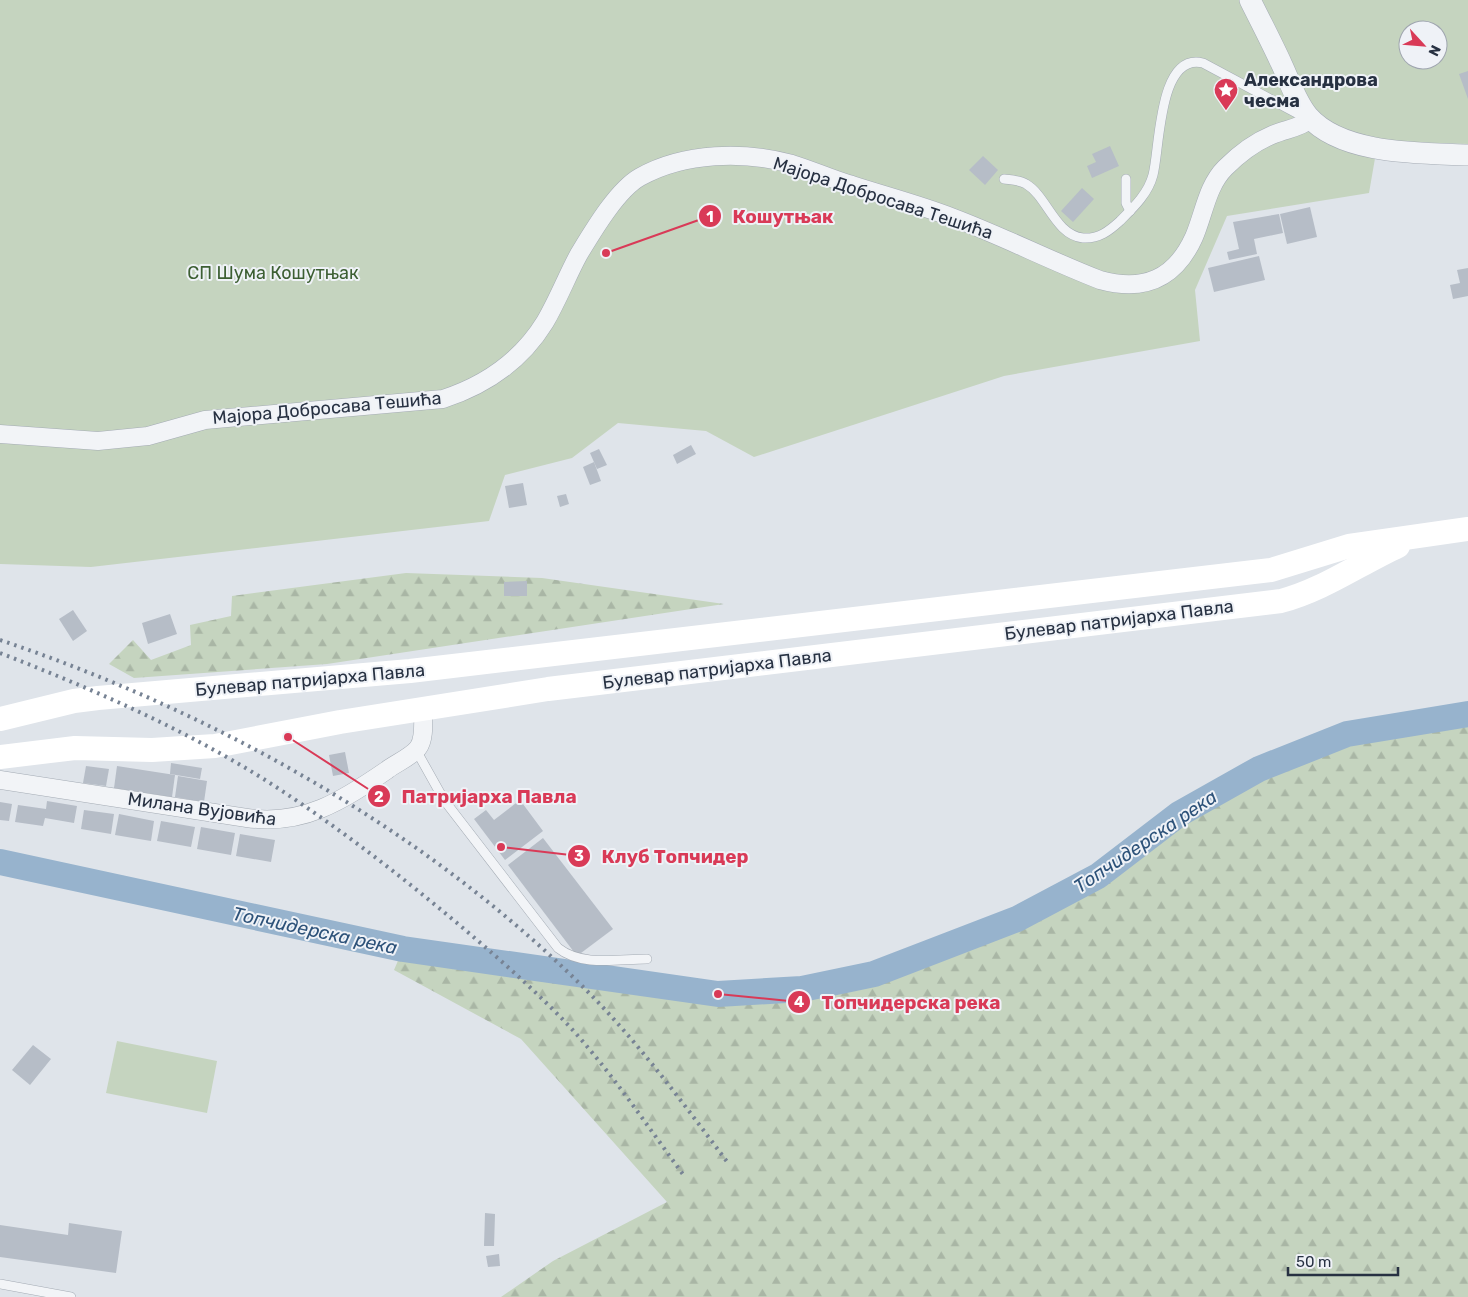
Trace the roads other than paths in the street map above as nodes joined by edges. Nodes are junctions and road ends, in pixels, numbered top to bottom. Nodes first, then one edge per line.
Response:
1 (1250, 0) edge
2 (1311, 119) junction
3 (1468, 155) edge
4 (1004, 179) dead end
5 (1126, 179) dead end
6 (1130, 211) junction
7 (0, 434) edge
8 (1468, 530) edge
9 (1422, 535) junction
10 (423, 710) junction
11 (0, 719) edge
12 (416, 750) junction
13 (0, 757) edge
14 (0, 780) edge
15 (647, 958) dead end
16 (0, 1284) edge
17 (71, 1297) edge

1 - 2 street
2 - 3 street
2 - 6 lane
2 - 7 street, Мајора Добросава Тешића
4 - 6 lane
5 - 6 lane
8 - 9 main road, Булевар патријарха Павла
9 - 10 main road, Булевар патријарха Павла
9 - 11 main road, Булевар патријарха Павла
10 - 12 street
10 - 13 main road, Булевар патријарха Павла
12 - 14 street, Милана Вујовића
12 - 15 lane
16 - 17 lane

